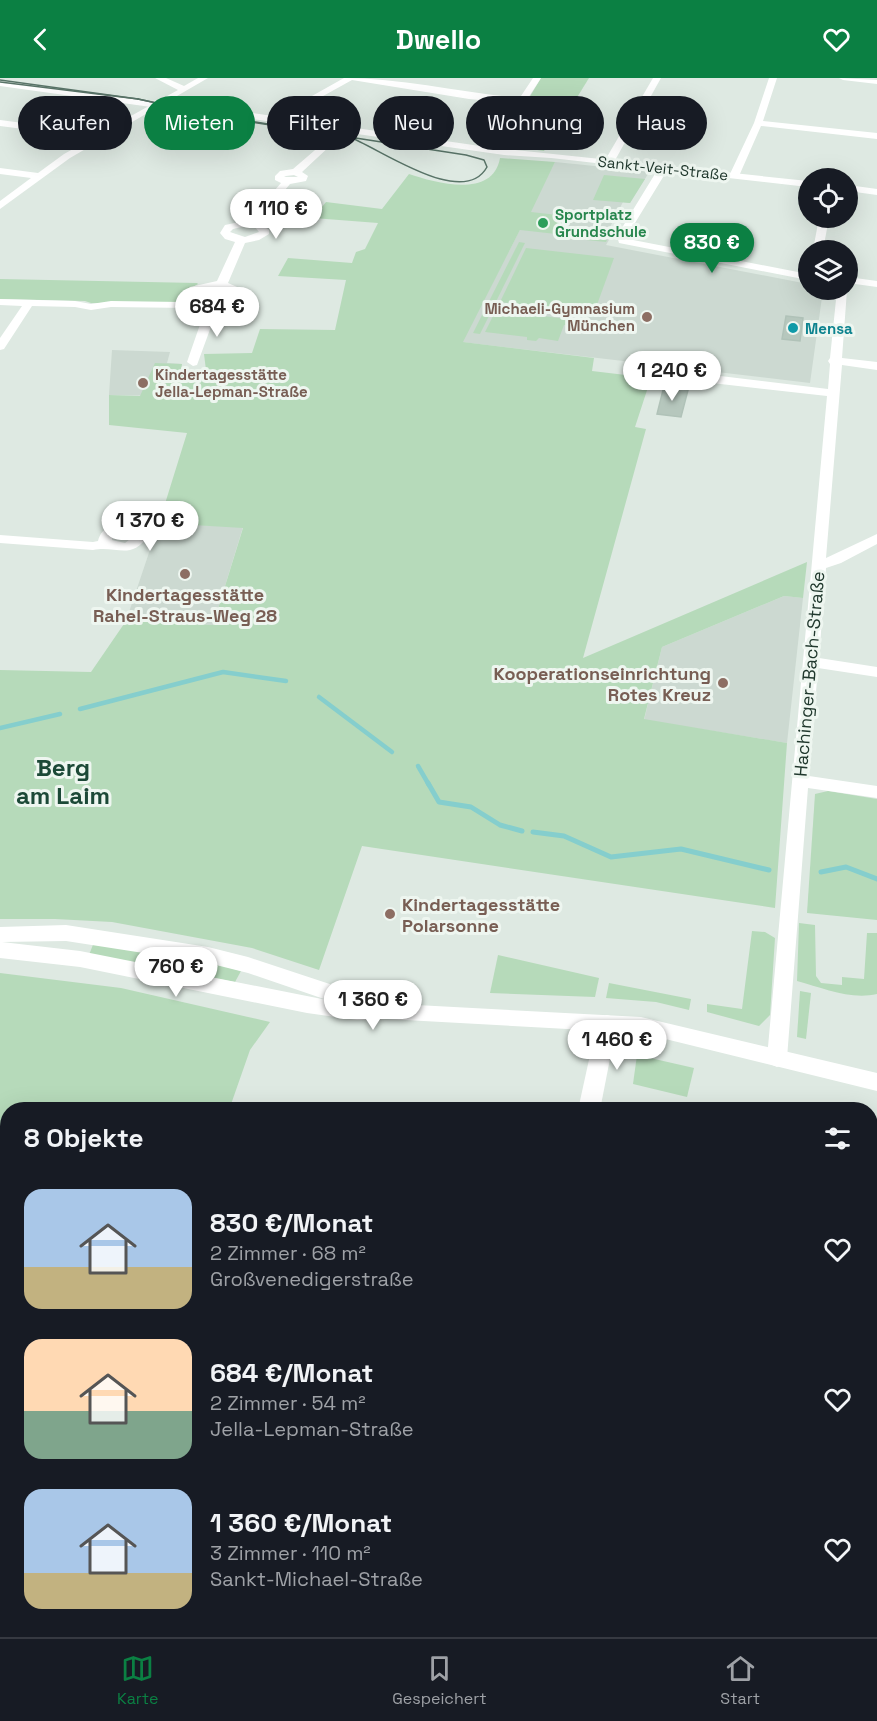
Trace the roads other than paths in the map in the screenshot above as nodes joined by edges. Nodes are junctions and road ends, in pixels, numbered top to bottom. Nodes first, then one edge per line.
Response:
1 (3, 78) edge
2 (159, 78) edge
3 (204, 78) edge
4 (351, 78) edge
5 (537, 78) edge
6 (657, 78) edge
7 (773, 78) edge
8 (843, 78) edge
9 (877, 82) edge
10 (0, 84) edge
11 (183, 89) junction
12 (172, 96) edge
13 (318, 96) edge
14 (472, 96) edge
15 (525, 96) edge
16 (144, 97) edge
17 (144, 103) edge
18 (0, 123) edge
19 (758, 123) junction
20 (18, 125) edge
21 (361, 132) edge
22 (877, 136) edge
23 (466, 147) edge
24 (79, 150) edge
25 (320, 150) edge
26 (490, 150) edge
27 (609, 162) junction
28 (663, 169) junction
29 (0, 171) edge
30 (39, 176) junction
31 (734, 176) junction
32 (798, 183) edge
33 (858, 189) edge
34 (877, 192) edge
35 (0, 206) edge
36 (252, 224) junction
37 (241, 240) junction
38 (798, 275) edge
39 (858, 281) edge
40 (877, 284) edge
41 (221, 285) junction
42 (841, 300) edge
43 (0, 302) edge
44 (29, 303) junction
45 (191, 305) junction
46 (211, 310) junction
47 (0, 347) edge
48 (834, 361) junction
49 (193, 362) dead end
50 (877, 366) edge
51 (712, 379) dead end
52 (832, 393) junction
53 (877, 538) edge
54 (0, 539) edge
55 (106, 543) dead end
56 (818, 566) junction
57 (810, 662) junction
58 (877, 672) edge
59 (800, 781) junction
60 (877, 792) edge
61 (0, 935) edge
62 (0, 950) edge
63 (387, 1011) junction
64 (607, 1023) junction
65 (777, 1058) junction
66 (877, 1082) edge
67 (591, 1102) edge

1 - 16 street, Sankt-Veit-Straße
2 - 11 street
3 - 11 street
4 - 13 street
4 - 14 street
5 - 15 street
6 - 27 street
7 - 19 street
8 - 9 street
10 - 17 street, Sankt-Veit-Straße
11 - 12 street
18 - 20 street
19 - 22 street
19 - 31 street
21 - 23 street, Sankt-Veit-Straße
24 - 30 street
25 - 36 street
26 - 27 street, Sankt-Veit-Straße
27 - 28 street, Sankt-Veit-Straße
28 - 31 street, Sankt-Veit-Straße
28 - 38 street
29 - 30 street
30 - 35 street
31 - 32 street, Sankt-Veit-Straße
33 - 34 street
36 - 37 street
36 - 37 street
37 - 41 street
39 - 40 street
41 - 45 street
41 - 46 street
42 - 48 street, Hachinger-Bach-Straße
43 - 44 street
44 - 45 street
44 - 47 street
45 - 46 street
46 - 49 street
48 - 50 street
48 - 52 street, Hachinger-Bach-Straße
51 - 52 street
52 - 56 street, Hachinger-Bach-Straße
53 - 56 street
54 - 55 street
56 - 57 street, Hachinger-Bach-Straße
57 - 58 street
57 - 59 street, Hachinger-Bach-Straße
59 - 60 street
59 - 65 street, Hachinger-Bach-Straße
61 - 63 street
62 - 63 street
63 - 64 street
64 - 65 street
64 - 67 street
65 - 66 street

